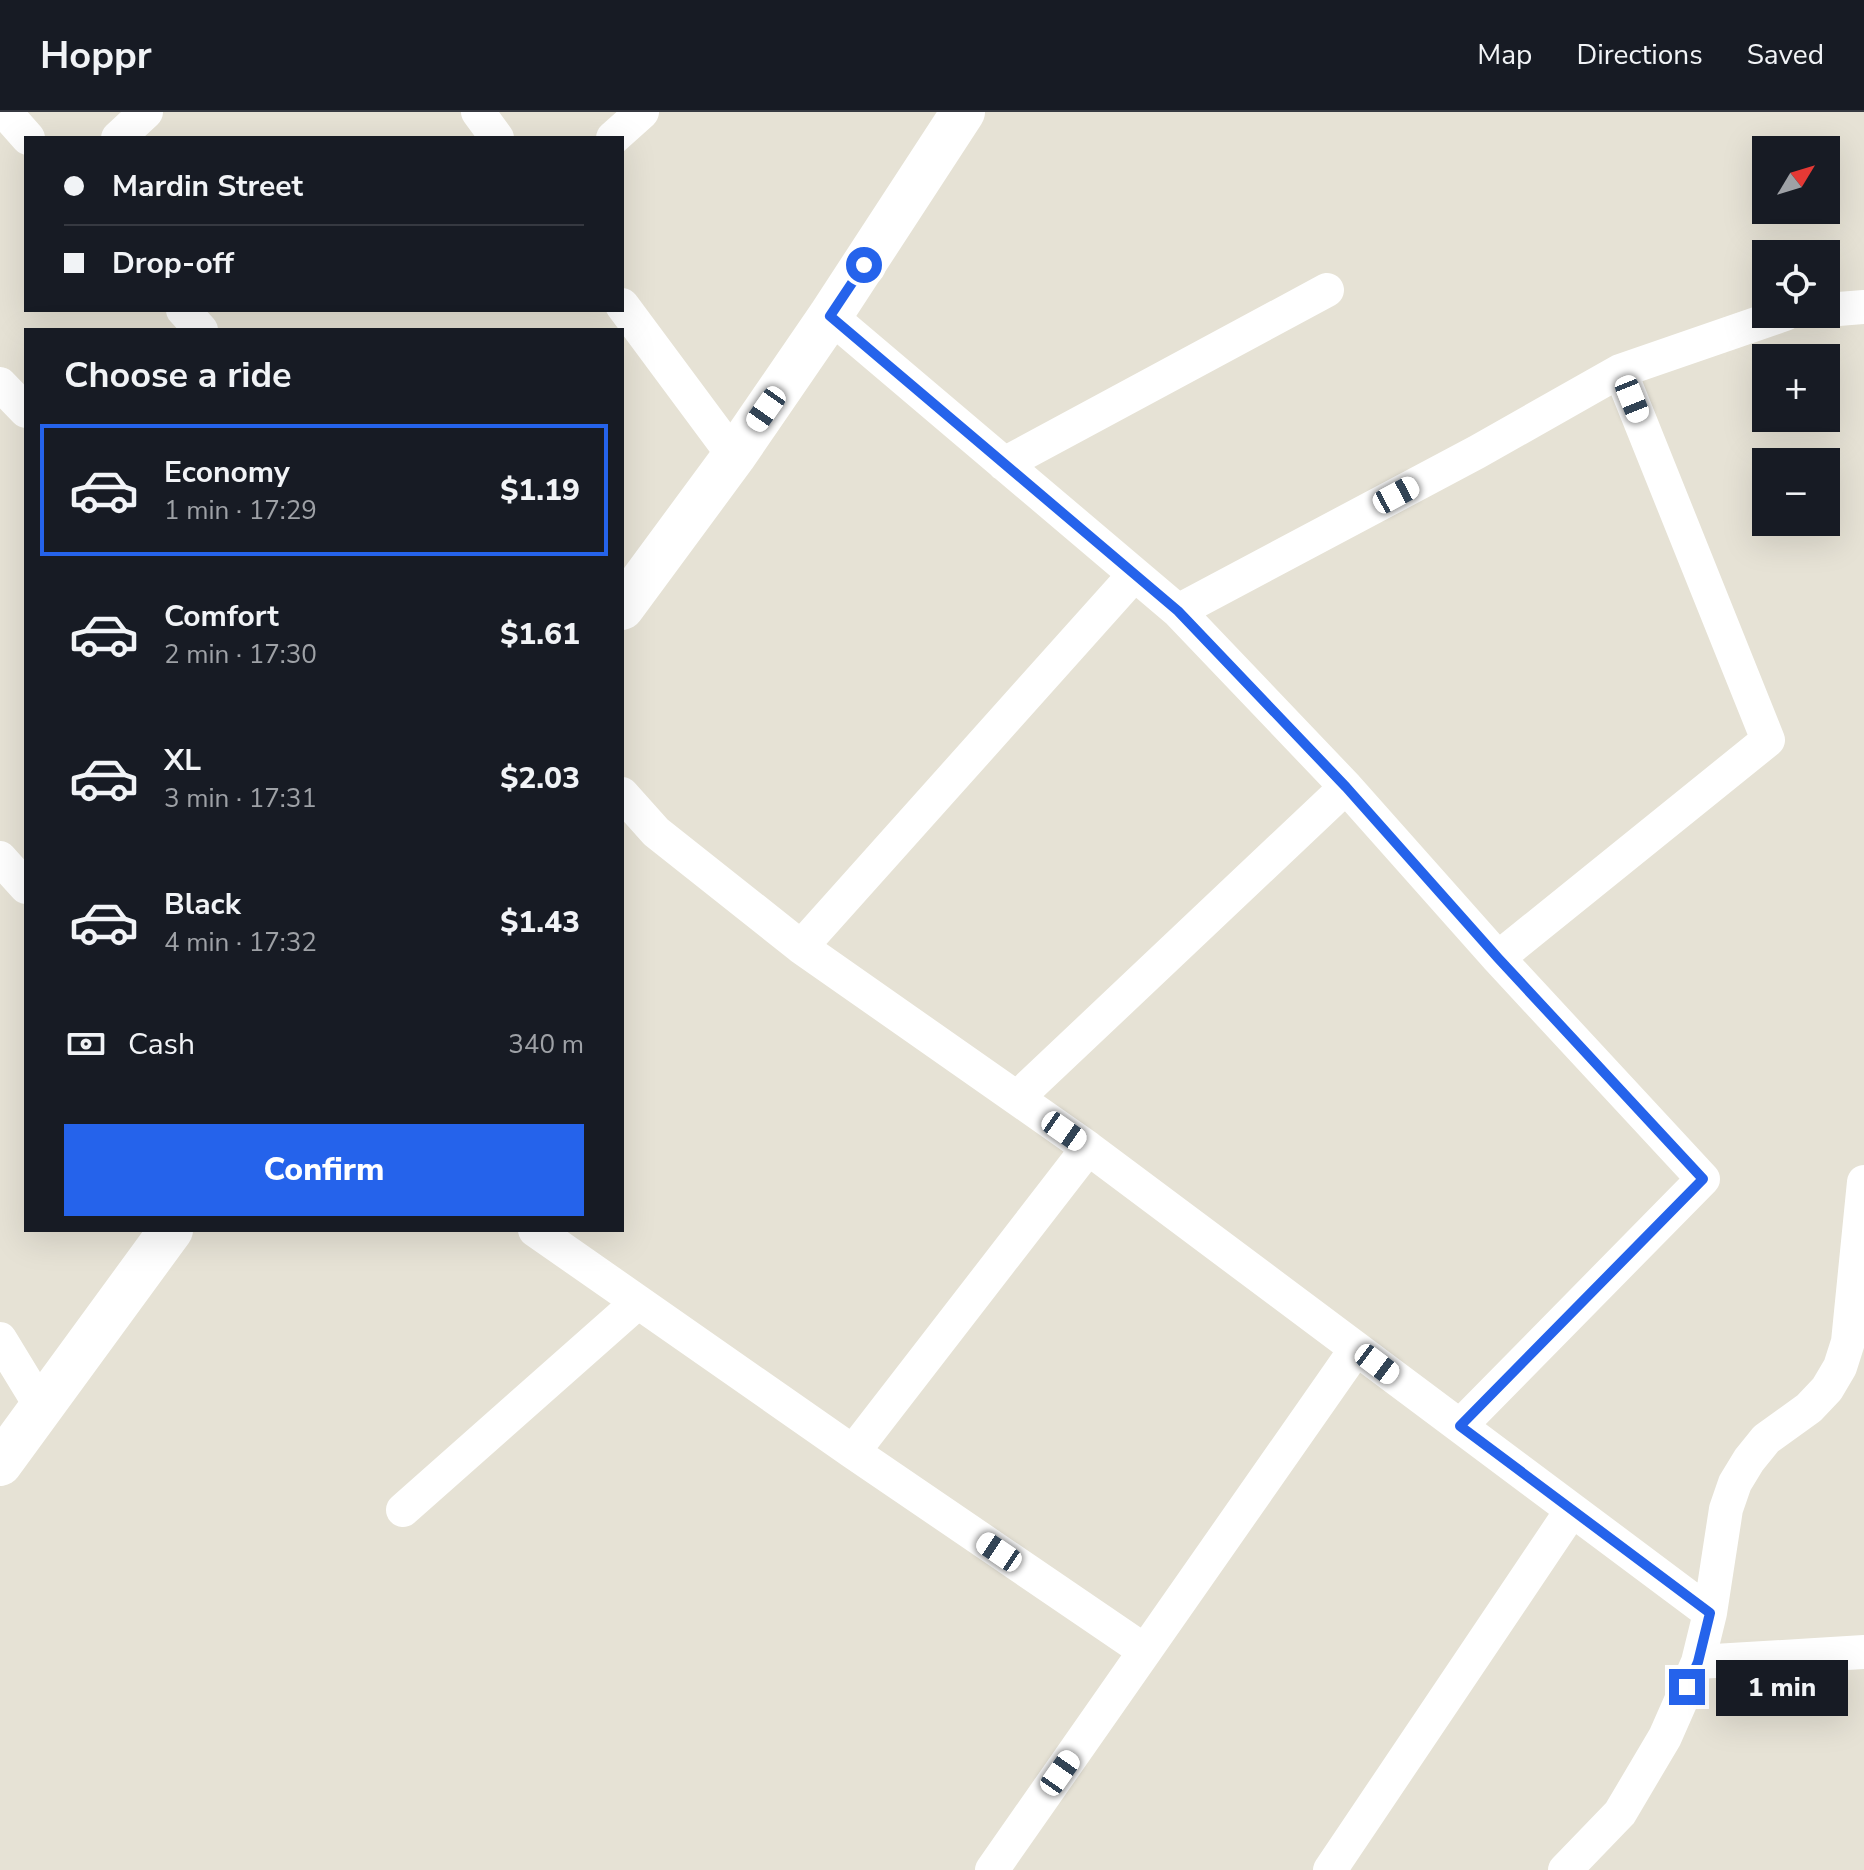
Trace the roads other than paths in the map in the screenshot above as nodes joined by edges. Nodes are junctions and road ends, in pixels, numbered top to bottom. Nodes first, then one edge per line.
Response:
1 (5, 112) edge
2 (146, 112) edge
3 (478, 112) edge
4 (642, 112) edge
5 (963, 112) edge
6 (26, 136) edge
7 (120, 136) edge
8 (496, 136) edge
9 (615, 136) edge
10 (1327, 290) dead end
11 (1864, 307) edge
12 (624, 308) edge
13 (1840, 309) edge
14 (185, 312) edge
15 (830, 316) junction
16 (1752, 325) edge
17 (199, 328) edge
18 (1620, 371) junction
19 (0, 384) edge
20 (24, 409) edge
21 (734, 456) junction
22 (1004, 464) junction
23 (1134, 575) junction
24 (624, 605) edge
25 (1178, 611) junction
26 (1346, 787) junction
27 (624, 796) edge
28 (0, 858) edge
29 (24, 885) edge
30 (801, 947) junction
31 (1498, 958) junction
32 (1017, 1098) junction
33 (1088, 1148) junction
34 (1864, 1182) edge
35 (169, 1232) edge
36 (538, 1232) edge
37 (638, 1302) junction
38 (0, 1339) edge
39 (1356, 1349) junction
40 (1864, 1380) edge
41 (1827, 1389) junction
42 (1460, 1426) junction
43 (15, 1436) edge
44 (853, 1452) junction
45 (403, 1510) dead end
46 (1572, 1510) junction
47 (1710, 1613) junction
48 (1145, 1651) junction
49 (1864, 1652) edge
50 (1698, 1662) junction
51 (992, 1870) edge
52 (1330, 1870) edge
53 (1565, 1870) edge

1 - 6 street
2 - 7 street
3 - 8 street
4 - 9 street
5 - 15 street
10 - 22 street
11 - 13 street
12 - 21 street
14 - 17 street
15 - 21 street
15 - 22 street
16 - 18 street
18 - 25 street
18 - 31 street
19 - 20 street
21 - 24 street
22 - 23 street
23 - 25 street
23 - 30 street
25 - 26 street
26 - 31 street
26 - 32 street
27 - 30 street
28 - 29 street
30 - 32 street
31 - 42 street
32 - 33 street
33 - 39 street
33 - 44 street
34 - 41 street
35 - 43 street
36 - 37 street
37 - 44 street
37 - 45 street
38 - 43 street
39 - 42 street
39 - 48 street
40 - 41 street
41 - 47 street
42 - 46 street
44 - 48 street
46 - 47 street
46 - 52 street
47 - 50 street
48 - 51 street
49 - 50 street
50 - 53 street

